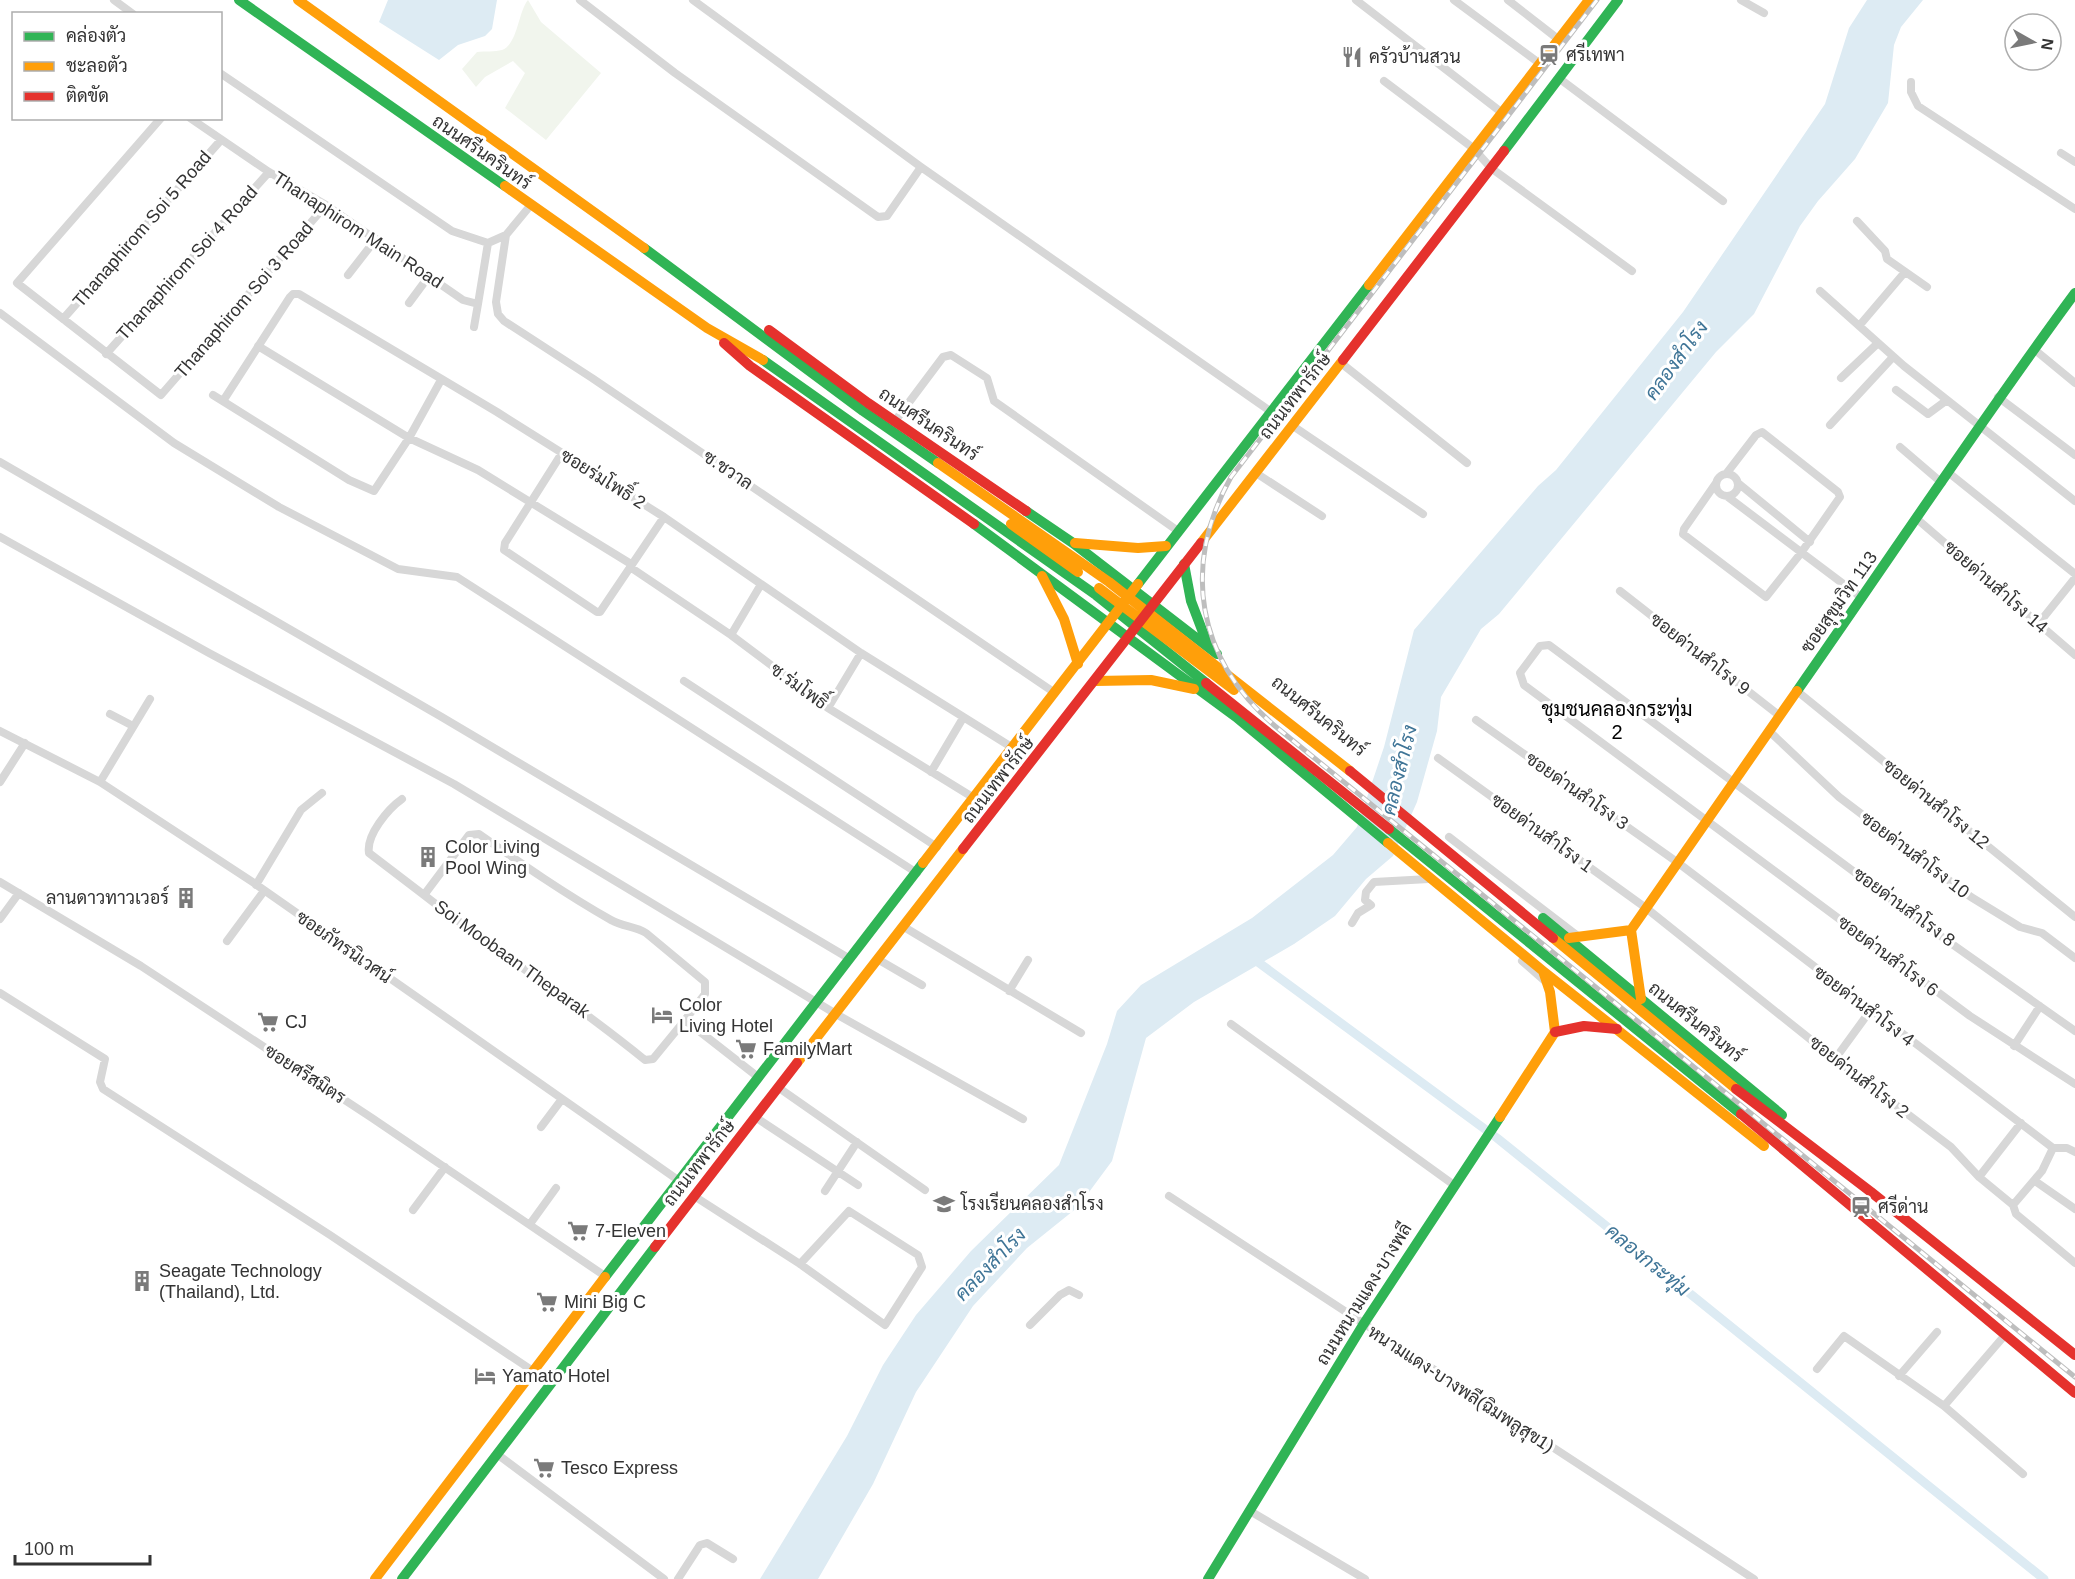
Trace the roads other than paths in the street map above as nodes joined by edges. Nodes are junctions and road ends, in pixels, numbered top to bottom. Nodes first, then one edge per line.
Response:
1 (114, 0) edge
2 (238, 0) edge
3 (298, 0) edge
4 (580, 0) edge
5 (693, 0) edge
6 (1356, 0) edge
7 (1454, 0) edge
8 (1508, 0) edge
9 (1589, 0) edge
10 (1618, 0) edge
11 (1741, 0) edge
12 (130, 12) edge
13 (1764, 13) dead end
14 (1558, 39) junction
15 (1539, 63) junction
16 (222, 74) edge
17 (1560, 79) junction
18 (1384, 81) dead end
19 (1911, 82) dead end
20 (1501, 112) junction
21 (159, 120) edge
22 (193, 120) edge
23 (221, 140) junction
24 (1473, 148) junction
25 (2061, 153) dead end
26 (2075, 162) edge
27 (921, 167) junction
28 (1491, 168) junction
29 (269, 172) junction
30 (1723, 201) dead end
31 (326, 205) junction
32 (530, 206) junction
33 (2075, 208) edge
34 (1857, 221) dead end
35 (506, 235) junction
36 (376, 239) junction
37 (488, 243) junction
38 (1632, 271) dead end
39 (1905, 272) junction
40 (348, 275) dead end
41 (429, 276) junction
42 (1927, 287) dead end
43 (1820, 291) dead end
44 (2075, 293) edge
45 (719, 302) junction
46 (409, 303) dead end
47 (478, 304) junction
48 (0, 314) edge
49 (63, 319) junction
50 (1859, 326) junction
51 (474, 327) dead end
52 (707, 328) junction
53 (1878, 343) junction
54 (258, 346) junction
55 (2035, 350) junction
56 (106, 354) junction
57 (1893, 357) junction
58 (1341, 363) junction
59 (1841, 378) dead end
60 (441, 380) junction
61 (2075, 383) edge
62 (1896, 390) dead end
63 (213, 395) dead end
64 (1998, 397) junction
65 (1947, 400) junction
66 (223, 401) junction
67 (1270, 411) junction
68 (895, 422) junction
69 (1830, 425) dead end
70 (1293, 426) junction
71 (1980, 427) junction
72 (409, 438) junction
73 (1900, 447) dead end
74 (562, 453) junction
75 (2075, 455) edge
76 (0, 462) edge
77 (1467, 463) dead end
78 (1256, 473) junction
79 (1726, 474) junction
80 (1945, 478) junction
81 (1716, 483) junction
82 (1738, 483) junction
83 (1728, 496) junction
84 (1007, 498) junction
85 (2075, 501) edge
86 (532, 502) junction
87 (1423, 514) dead end
88 (1322, 516) dead end
89 (664, 517) junction
90 (1917, 519) junction
91 (1011, 524) junction
92 (1178, 531) junction
93 (986, 532) junction
94 (0, 537) edge
95 (1810, 542) junction
96 (1074, 543) junction
97 (1167, 546) junction
98 (1802, 553) junction
99 (1184, 564) junction
100 (630, 566) junction
101 (1038, 570) junction
102 (2075, 576) edge
103 (760, 586) junction
104 (1134, 589) junction
105 (1620, 591) dead end
106 (1862, 598) junction
107 (1122, 604) junction
108 (1155, 605) junction
109 (1143, 620) junction
110 (1110, 622) junction
111 (2039, 624) junction
112 (731, 635) junction
113 (1130, 638) junction
114 (1210, 648) junction
115 (861, 653) junction
116 (2075, 654) edge
117 (1530, 659) joint
118 (1078, 664) junction
119 (684, 681) dead end
120 (1096, 681) junction
121 (1260, 689) junction
122 (1201, 690) junction
123 (1234, 690) junction
124 (1797, 691) junction
125 (1055, 693) junction
126 (150, 699) dead end
127 (828, 708) junction
128 (110, 714) dead end
129 (1780, 716) junction
130 (1236, 717) junction
131 (963, 718) junction
132 (1476, 720) dead end
133 (133, 726) junction
134 (1769, 731) junction
135 (1, 734) edge
136 (25, 743) junction
137 (1013, 748) junction
138 (1438, 758) dead end
139 (931, 772) junction
140 (1735, 781) junction
141 (100, 782) junction
142 (0, 783) edge
143 (322, 793) dead end
144 (974, 798) junction
145 (402, 799) dead end
146 (1707, 820) junction
147 (1449, 837) dead end
148 (937, 847) junction
149 (1677, 862) junction
150 (917, 873) junction
151 (0, 882) edge
152 (256, 885) junction
153 (264, 891) junction
154 (19, 893) junction
155 (424, 896) junction
156 (1646, 908) junction
157 (2075, 916) edge
158 (0, 919) edge
159 (1352, 922) dead end
160 (904, 927) junction
161 (1630, 930) junction
162 (1574, 937) junction
163 (227, 941) dead end
164 (2075, 958) edge
165 (850, 959) junction
166 (879, 960) junction
167 (1028, 960) dead end
168 (1543, 970) junction
169 (1547, 983) junction
170 (922, 985) dead end
171 (1009, 991) junction
172 (0, 993) edge
173 (1641, 999) junction
174 (816, 1002) junction
175 (2040, 1006) junction
176 (1870, 1011) junction
177 (836, 1014) junction
178 (685, 1020) junction
179 (1231, 1024) dead end
180 (1617, 1029) junction
181 (2075, 1031) edge
182 (1555, 1032) junction
183 (1081, 1033) dead end
184 (2014, 1046) junction
185 (1835, 1059) junction
186 (758, 1077) junction
187 (2075, 1084) edge
188 (779, 1088) junction
189 (562, 1099) junction
190 (755, 1117) junction
191 (1023, 1119) dead end
192 (2021, 1123) junction
193 (541, 1127) dead end
194 (857, 1142) junction
195 (2053, 1148) junction
196 (2075, 1152) edge
197 (445, 1167) junction
198 (837, 1172) junction
199 (1979, 1176) junction
200 (678, 1180) junction
201 (2035, 1181) junction
202 (858, 1185) dead end
203 (1454, 1185) junction
204 (556, 1188) dead end
205 (925, 1190) dead end
206 (825, 1191) dead end
207 (1871, 1192) junction
208 (694, 1196) junction
209 (1169, 1196) dead end
210 (2013, 1205) junction
211 (2075, 1209) edge
212 (413, 1210) dead end
213 (1858, 1214) junction
214 (530, 1224) junction
215 (2075, 1263) edge
216 (800, 1264) junction
217 (605, 1276) junction
218 (1079, 1295) dead end
219 (1030, 1325) dead end
220 (1363, 1325) junction
221 (1937, 1332) dead end
222 (2005, 1335) junction
223 (2075, 1355) edge
224 (1817, 1369) dead end
225 (533, 1371) junction
226 (1899, 1376) junction
227 (2075, 1393) edge
228 (1944, 1406) junction
229 (497, 1454) junction
230 (460, 1468) junction
231 (2023, 1474) dead end
232 (478, 1478) junction
233 (1250, 1512) junction
234 (733, 1559) dead end
235 (658, 1577) edge
236 (375, 1579) edge
237 (402, 1579) edge
238 (678, 1579) edge
239 (1208, 1579) edge
240 (1365, 1579) edge
241 (1754, 1579) edge

1 - 12 street
2 - 32 main road, ถนนศรีนครินทร์
3 - 45 main road, ถนนศรีนครินทร์
4 - 27 street
5 - 27 street
6 - 20 street
7 - 15 street
8 - 14 street
9 - 14 main road, ถนนเทพารักษ์
10 - 17 main road, ถนนเทพารักษ์
11 - 13 street
14 - 15 main road, ถนนเทพารักษ์
15 - 20 main road, ถนนเทพารักษ์
16 - 37 street
17 - 28 main road, ถนนเทพารักษ์
17 - 30 street
18 - 24 street
19 - 33 street
20 - 24 main road, ถนนเทพารักษ์
21 - 49 street
22 - 23 street, Thanaphirom Main Road
23 - 29 street, Thanaphirom Main Road
23 - 49 street, Thanaphirom Soi 5 Road
24 - 28 street
24 - 67 main road, ถนนเทพารักษ์
25 - 26 street
27 - 67 street
28 - 38 street
28 - 58 main road, ถนนเทพารักษ์
29 - 31 street, Thanaphirom Main Road
29 - 56 street, Thanaphirom Soi 4 Road
31 - 36 street, Thanaphirom Main Road
31 - 56 street, Thanaphirom Soi 3 Road
32 - 35 street
32 - 52 main road, ถนนศรีนครินทร์
34 - 39 street
35 - 37 street
35 - 125 street, ซ.ชวาล
36 - 40 street
36 - 41 street, Thanaphirom Main Road
37 - 47 street
39 - 42 street
39 - 50 street
41 - 46 street
41 - 47 street, Thanaphirom Main Road
43 - 50 street
44 - 55 main road, ซอยสุขุมวิท 113
45 - 68 main road, ถนนศรีนครินทร์
45 - 207 main road, ถนนศรีนครินทร์
47 - 51 street
48 - 150 street
49 - 56 street
50 - 53 street
52 - 93 main road, ถนนศรีนครินทร์
52 - 213 main road, ถนนศรีนครินทร์
53 - 57 street
53 - 59 street
54 - 60 street, ซอยร่มโพธิ์ 2
54 - 66 street, ซอยร่มโพธิ์ 2
54 - 72 street, ซ.ร่มโพธิ์
55 - 61 street
55 - 64 main road, ซอยสุขุมวิท 113
57 - 65 street
57 - 69 street
58 - 70 main road, ถนนเทพารักษ์
58 - 77 street
60 - 72 street
60 - 74 street, ซอยร่มโพธิ์ 2
62 - 65 street
63 - 66 street
64 - 71 main road, ซอยสุขุมวิท 113
64 - 75 street
65 - 71 street
66 - 72 street
67 - 92 main road, ถนนเทพารักษ์
68 - 84 main road, ถนนศรีนครินทร์
68 - 92 street
70 - 78 main road, ถนนเทพารักษ์
70 - 87 street
71 - 80 main road, ซอยสุขุมวิท 113
71 - 85 street
72 - 86 street, ซ.ร่มโพธิ์
73 - 80 street
74 - 86 street
74 - 89 street, ซอยร่มโพธิ์ 2
76 - 165 street
78 - 88 street
78 - 99 main road, ถนนเทพารักษ์
79 - 81 street
79 - 82 street
79 - 95 street
80 - 90 main road, ซอยสุขุมวิท 113
80 - 102 street
81 - 83 street
81 - 98 street
82 - 83 street
82 - 95 street
83 - 98 street
84 - 91 main road
84 - 96 main road, ถนนศรีนครินทร์
86 - 100 street, ซ.ร่มโพธิ์
86 - 100 street
89 - 100 street
89 - 103 street, ซอยร่มโพธิ์ 2
90 - 106 main road, ซอยสุขุมวิท 113
90 - 111 street, ซอยด่านสำโรง 14
91 - 93 main road
91 - 107 main road
92 - 97 main road, ถนนเทพารักษ์
93 - 101 main road, ถนนศรีนครินทร์
94 - 174 street
95 - 98 street
96 - 97 main road
96 - 104 main road, ถนนศรีนครินทร์
97 - 104 main road, ถนนเทพารักษ์
98 - 106 street
99 - 108 main road, ถนนเทพารักษ์
99 - 114 main road
100 - 112 street, ซ.ร่มโพธิ์
101 - 110 main road, ถนนศรีนครินทร์
101 - 118 main road
102 - 111 street
103 - 112 street
103 - 115 street, ซอยร่มโพธิ์ 2
104 - 107 main road, ถนนเทพารักษ์
104 - 108 main road, ถนนศรีนครินทร์
105 - 129 street, ซอยด่านสำโรง 9
106 - 124 main road, ซอยสุขุมวิท 113
107 - 109 main road
107 - 110 main road, ถนนเทพารักษ์
108 - 109 main road, ถนนเทพารักษ์
108 - 114 main road, ถนนศรีนครินทร์
109 - 113 main road, ถนนเทพารักษ์
109 - 123 main road
110 - 113 main road, ถนนศรีนครินทร์
110 - 118 main road, ถนนเทพารักษ์
111 - 116 street, ซอยด่านสำโรง 14
112 - 127 street, ซ.ร่มโพธิ์
113 - 120 main road, ถนนเทพารักษ์
113 - 122 main road, ถนนศรีนครินทร์
114 - 121 main road, ถนนศรีนครินทร์
115 - 127 street
115 - 131 street, ซอยร่มโพธิ์ 2
117 - 140 street, ซอยด่านสำโรง 8
117 - 146 street, ซอยด่านสำโรง 6
118 - 125 main road, ถนนเทพารักษ์
119 - 148 street
120 - 122 main road
120 - 160 main road, ถนนเทพารักษ์
121 - 123 main road
121 - 162 main road, ถนนศรีนครินทร์
122 - 130 main road, ถนนศรีนครินทร์
123 - 130 main road
124 - 129 main road, ซอยสุขุมวิท 113
124 - 157 street, ซอยด่านสำโรง 12
125 - 137 main road, ถนนเทพารักษ์
126 - 133 street
127 - 139 street, ซ.ร่มโพธิ์
128 - 133 street
129 - 134 main road, ซอยสุขุมวิท 113
130 - 168 main road, ถนนศรีนครินทร์
131 - 137 street, ซอยร่มโพธิ์ 2
131 - 139 street
132 - 149 street, ซอยด่านสำโรง 3
133 - 141 street
134 - 140 main road, ซอยสุขุมวิท 113
134 - 164 street, ซอยด่านสำโรง 10
135 - 136 street, ซอยภัทรนิเวศน์
136 - 141 street, ซอยภัทรนิเวศน์
136 - 142 street
137 - 144 main road, ถนนเทพารักษ์
138 - 156 street, ซอยด่านสำโรง 1
139 - 144 street, ซ.ร่มโพธิ์
140 - 146 main road, ซอยสุขุมวิท 113
140 - 175 street, ซอยด่านสำโรง 8
141 - 152 street, ซอยภัทรนิเวศน์
143 - 152 street
144 - 148 main road, ถนนเทพารักษ์
145 - 155 street
146 - 149 main road, ซอยสุขุมวิท 113
146 - 184 street, ซอยด่านสำโรง 6
147 - 162 street
148 - 150 main road, ถนนเทพารักษ์
149 - 156 main road, ซอยสุขุมวิท 113
149 - 176 street, ซอยด่านสำโรง 4
150 - 165 main road, ถนนเทพารักษ์
151 - 154 street, ซอยศรีสมิตร
152 - 153 street, ซอยภัทรนิเวศน์
153 - 163 street
153 - 189 street, ซอยภัทรนิเวศน์
154 - 158 street
154 - 197 street, ซอยศรีสมิตร
155 - 178 street, Soi Moobaan Theparak
155 - 178 street, Soi Moobaan Theparak
156 - 161 main road, ซอยสุขุมวิท 113
156 - 185 street, ซอยด่านสำโรง 2
159 - 169 street
160 - 166 main road, ถนนเทพารักษ์
160 - 171 street
161 - 162 main road
161 - 173 main road
162 - 173 main road, ถนนศรีนครินทร์
165 - 174 main road, ถนนเทพารักษ์
166 - 170 street
166 - 177 main road, ถนนเทพารักษ์
167 - 171 street
168 - 169 main road
168 - 180 main road, ถนนศรีนครินทร์
169 - 182 main road
171 - 183 street
172 - 225 street
173 - 207 main road, ถนนศรีนครินทร์
174 - 177 street
174 - 186 main road, ถนนเทพารักษ์
175 - 181 street, ซอยด่านสำโรง 8
175 - 184 street
176 - 185 street
176 - 192 street, ซอยด่านสำโรง 4
177 - 188 main road, ถนนเทพารักษ์
177 - 191 street
178 - 186 street
179 - 203 street
180 - 182 main road
180 - 213 main road, ถนนศรีนครินทร์
182 - 203 main road, ถนนหนามแดง-บางพลี
184 - 187 street, ซอยด่านสำโรง 6
185 - 199 street, ซอยด่านสำโรง 2
186 - 200 main road, ถนนเทพารักษ์
188 - 190 main road, ถนนเทพารักษ์
188 - 194 street
189 - 193 street
189 - 200 street, ซอยภัทรนิเวศน์
190 - 198 street
190 - 208 main road, ถนนเทพารักษ์
192 - 195 street, ซอยด่านสำโรง 4
192 - 199 street
194 - 198 street
194 - 205 street
195 - 196 street
195 - 201 street
197 - 212 street
197 - 214 street, ซอยศรีสมิตร
198 - 202 street
198 - 206 street
199 - 210 street, ซอยด่านสำโรง 2
200 - 217 main road, ถนนเทพารักษ์
201 - 210 street
201 - 211 street
203 - 220 main road, ถนนหนามแดง-บางพลี
204 - 214 street
207 - 223 main road, ถนนศรีนครินทร์
208 - 216 street
208 - 229 main road, ถนนเทพารักษ์
209 - 220 street, หนามแดง-บางพลี(ฉิมพลูสุข1)
210 - 215 street, ซอยด่านสำโรง 2
213 - 222 main road, ถนนศรีนครินทร์
214 - 217 street, ซอยศรีสมิตร
216 - 216 street
217 - 225 main road, ถนนเทพารักษ์
218 - 219 street
220 - 233 main road, ถนนหนามแดง-บางพลี
220 - 241 street, หนามแดง-บางพลี(ฉิมพลูสุข1)
221 - 226 street
222 - 227 main road, ถนนศรีนครินทร์
222 - 228 street
224 - 226 street
225 - 230 main road, ถนนเทพารักษ์
226 - 228 street
228 - 231 street
229 - 232 main road, ถนนเทพารักษ์
229 - 235 street
230 - 232 main road
230 - 236 main road, ถนนเทพารักษ์
232 - 237 main road, ถนนเทพารักษ์
233 - 239 main road, ถนนหนามแดง-บางพลี
233 - 240 street
234 - 238 street

